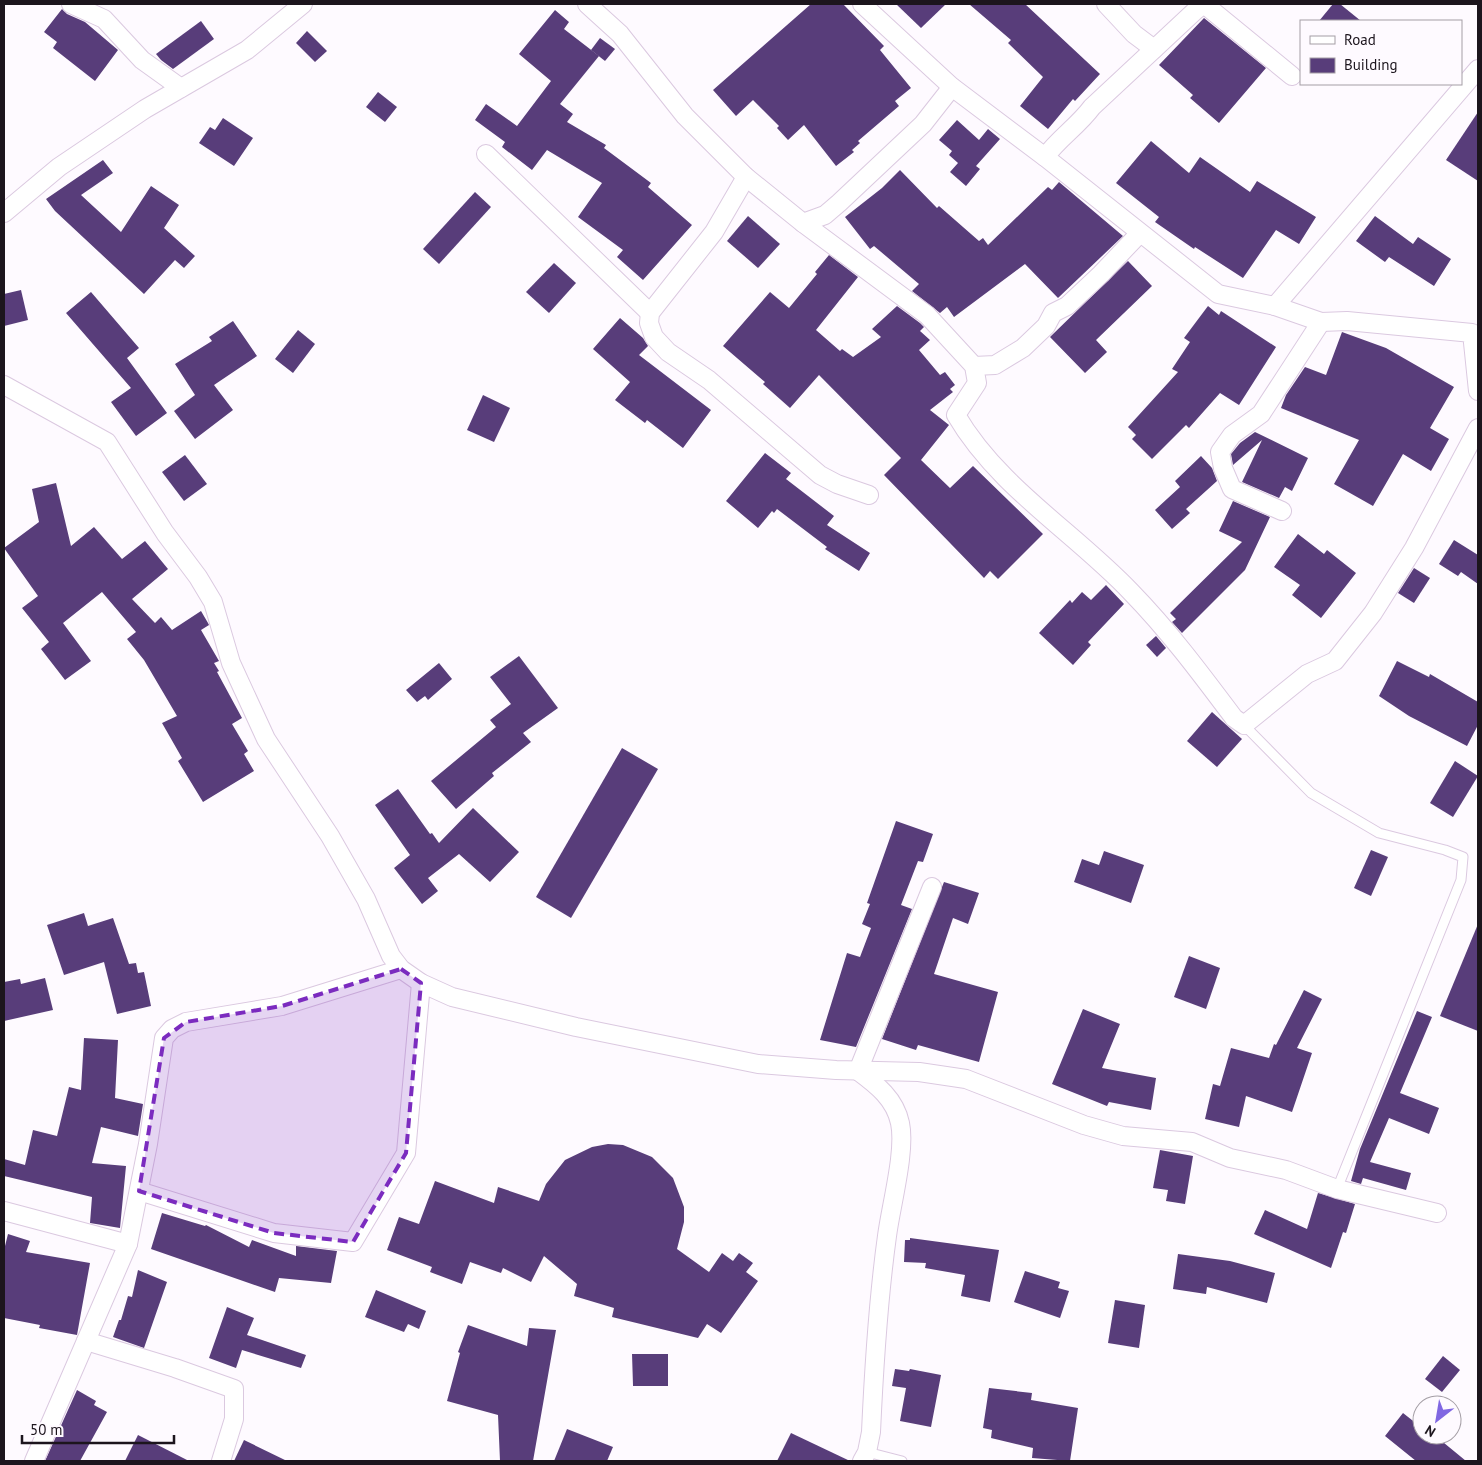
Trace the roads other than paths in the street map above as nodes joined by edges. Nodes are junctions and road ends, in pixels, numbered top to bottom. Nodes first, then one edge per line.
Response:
1 (71, 4) edge
2 (303, 4) edge
3 (587, 4) edge
4 (862, 4) edge
5 (1106, 4) edge
6 (1202, 5) edge
7 (1154, 49) junction
8 (1478, 69) edge
9 (1292, 76) dead end
10 (952, 87) junction
11 (181, 88) junction
12 (486, 154) dead end
13 (1045, 157) junction
14 (746, 177) junction
15 (4, 213) edge
16 (803, 223) junction
17 (1140, 233) junction
18 (1275, 306) junction
19 (650, 313) junction
20 (1321, 322) junction
21 (1475, 328) edge
22 (974, 366) junction
23 (4, 385) edge
24 (1478, 391) edge
25 (1478, 428) edge
26 (869, 494) dead end
27 (1282, 511) dead end
28 (1244, 725) junction
29 (932, 887) dead end
30 (401, 969) junction
31 (421, 983) junction
32 (858, 1071) junction
33 (1338, 1189) junction
34 (139, 1191) junction
35 (4, 1211) edge
36 (1437, 1213) dead end
37 (128, 1244) junction
38 (86, 1341) junction
39 (865, 1456) edge
40 (34, 1461) edge
41 (221, 1461) edge
42 (902, 1461) edge

1 - 11 street
2 - 11 street
3 - 14 street
4 - 10 street
5 - 7 street
6 - 7 street
6 - 9 street
7 - 13 street
8 - 18 street
10 - 13 street
10 - 16 street
11 - 15 street
12 - 19 street
13 - 17 street
14 - 16 street
14 - 19 street
16 - 22 street
17 - 18 street
17 - 22 street
18 - 20 street
19 - 26 street
20 - 21 street
20 - 27 street
21 - 24 street
22 - 28 street
23 - 30 street
25 - 28 street
28 - 33 lane
29 - 32 street
30 - 31 street
30 - 34 street
31 - 32 street
31 - 34 street
32 - 33 street
32 - 39 street
33 - 36 street
34 - 37 street
35 - 37 street
37 - 38 street
38 - 40 street
38 - 41 street
39 - 42 lane

